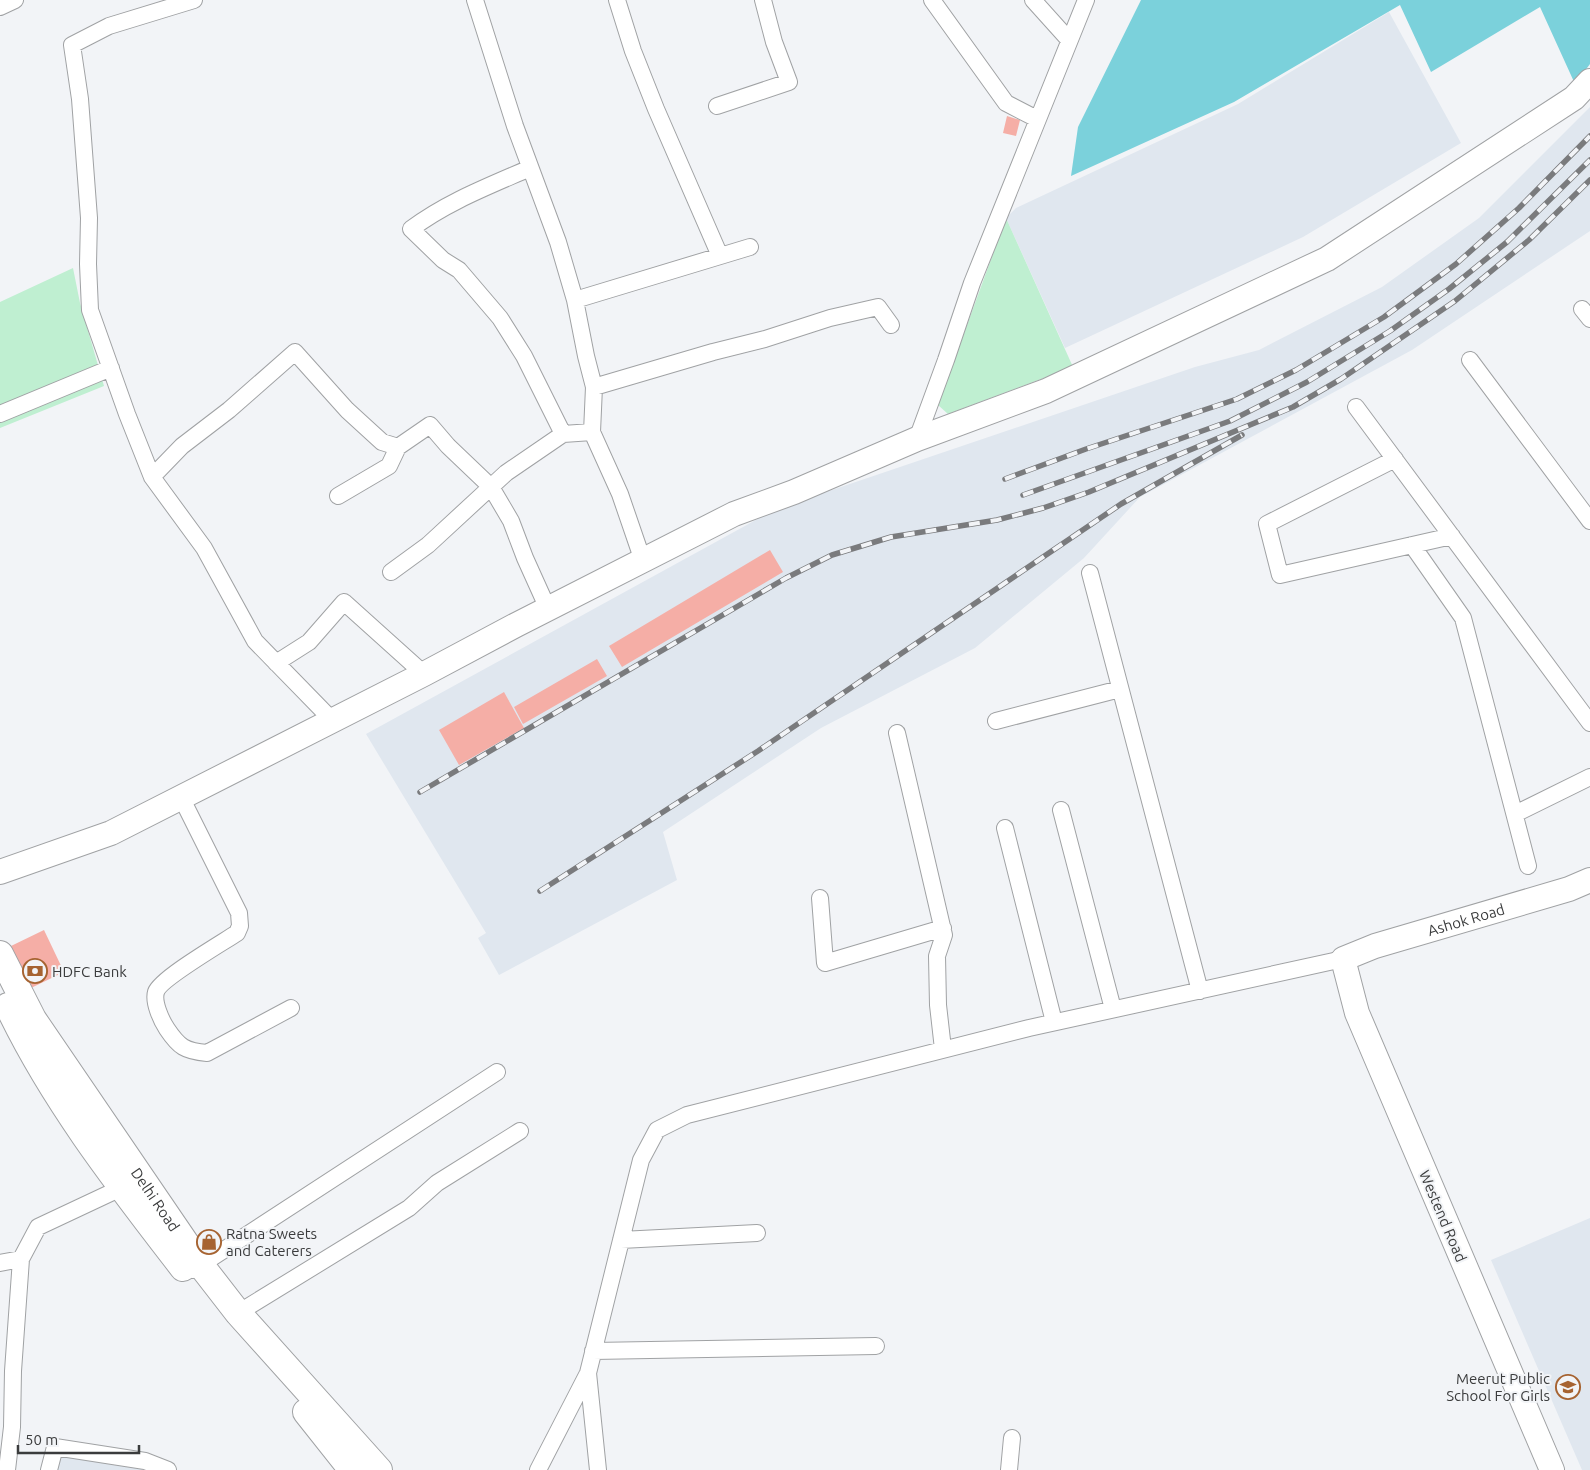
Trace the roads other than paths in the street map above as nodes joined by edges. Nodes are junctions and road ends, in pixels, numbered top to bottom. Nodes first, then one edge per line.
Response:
1 (15, 0) edge
2 (194, 0) edge
3 (475, 0) edge
4 (618, 0) edge
5 (762, 0) edge
6 (932, 0) edge
7 (1033, 0) edge
8 (1086, 0) edge
9 (0, 7) edge
10 (1069, 40) junction
11 (1590, 82) edge
12 (717, 106) dead end
13 (1037, 119) junction
14 (530, 168) junction
15 (750, 247) dead end
16 (720, 256) junction
17 (575, 300) junction
18 (890, 325) dead end
19 (1470, 360) dead end
20 (111, 368) junction
21 (594, 388) junction
22 (1356, 407) dead end
23 (0, 414) edge
24 (592, 432) junction
25 (563, 434) junction
26 (917, 439) junction
27 (398, 447) junction
28 (1394, 459) junction
29 (152, 477) junction
30 (491, 487) junction
31 (338, 496) dead end
32 (1590, 521) edge
33 (1452, 536) junction
34 (1412, 545) junction
35 (642, 560) junction
36 (391, 572) dead end
37 (1090, 574) dead end
38 (548, 608) junction
39 (276, 663) junction
40 (424, 674) junction
41 (1120, 689) junction
42 (333, 720) junction
43 (996, 721) dead end
44 (1590, 723) edge
45 (897, 733) dead end
46 (1590, 777) edge
47 (182, 797) junction
48 (1062, 810) dead end
49 (1515, 814) junction
50 (1005, 828) dead end
51 (1528, 866) dead end
52 (0, 872) edge
53 (1590, 880) edge
54 (820, 898) dead end
55 (943, 928) junction
56 (0, 954) edge
57 (1343, 959) junction
58 (0, 989) edge
59 (1200, 990) junction
60 (291, 1008) dead end
61 (1113, 1009) junction
62 (1054, 1022) junction
63 (943, 1049) junction
64 (497, 1072) dead end
65 (67, 1088) junction
66 (520, 1132) dead end
67 (121, 1188) junction
68 (757, 1233) dead end
69 (621, 1240) junction
70 (21, 1259) junction
71 (0, 1263) edge
72 (194, 1270) junction
73 (238, 1313) junction
74 (876, 1346) dead end
75 (593, 1352) junction
76 (588, 1373) junction
77 (1012, 1438) dead end
78 (8, 1470) edge
79 (49, 1470) edge
80 (168, 1470) edge
81 (352, 1470) edge
82 (380, 1470) edge
83 (538, 1470) edge
84 (598, 1470) edge
85 (1009, 1470) edge
86 (1552, 1470) edge

1 - 9 street
2 - 20 street
3 - 14 street
4 - 16 street
5 - 12 street
6 - 13 street
7 - 10 street
8 - 10 street
10 - 13 street
11 - 26 street
13 - 26 street
14 - 17 street
14 - 25 street
15 - 16 street
16 - 17 street
17 - 21 street
18 - 21 street
19 - 32 street
20 - 23 street
20 - 29 street
21 - 24 street
22 - 28 street
24 - 25 street
24 - 35 street
25 - 30 street
26 - 35 street
27 - 29 street
27 - 30 street
27 - 31 street
28 - 33 street
28 - 34 street
29 - 39 street
30 - 36 street
30 - 38 street
33 - 34 street
33 - 44 street
34 - 49 street
35 - 38 street
37 - 41 street
38 - 40 street
39 - 40 street
39 - 42 street
40 - 42 street
41 - 43 street
41 - 59 street
42 - 47 street
45 - 55 street
46 - 49 street
47 - 52 street
47 - 60 street
48 - 61 street
49 - 51 street
50 - 62 street
53 - 57 street, Ashok Road
54 - 55 street
55 - 63 street
56 - 65 main road, Delhi Road
57 - 59 street
57 - 86 street, Westend Road
58 - 65 main road, Delhi Road
59 - 61 street
61 - 62 street
62 - 63 street
63 - 69 street
64 - 72 street
65 - 67 main road, Delhi Road
65 - 72 main road, Delhi Road
66 - 73 street
67 - 70 street
67 - 72 main road, Delhi Road
68 - 69 street
69 - 75 street
70 - 71 street
70 - 78 street
72 - 73 main road, Delhi Road
72 - 81 main road
73 - 82 main road, Delhi Road
74 - 75 street
75 - 76 street
76 - 83 street
76 - 84 street
77 - 85 street
79 - 80 street

